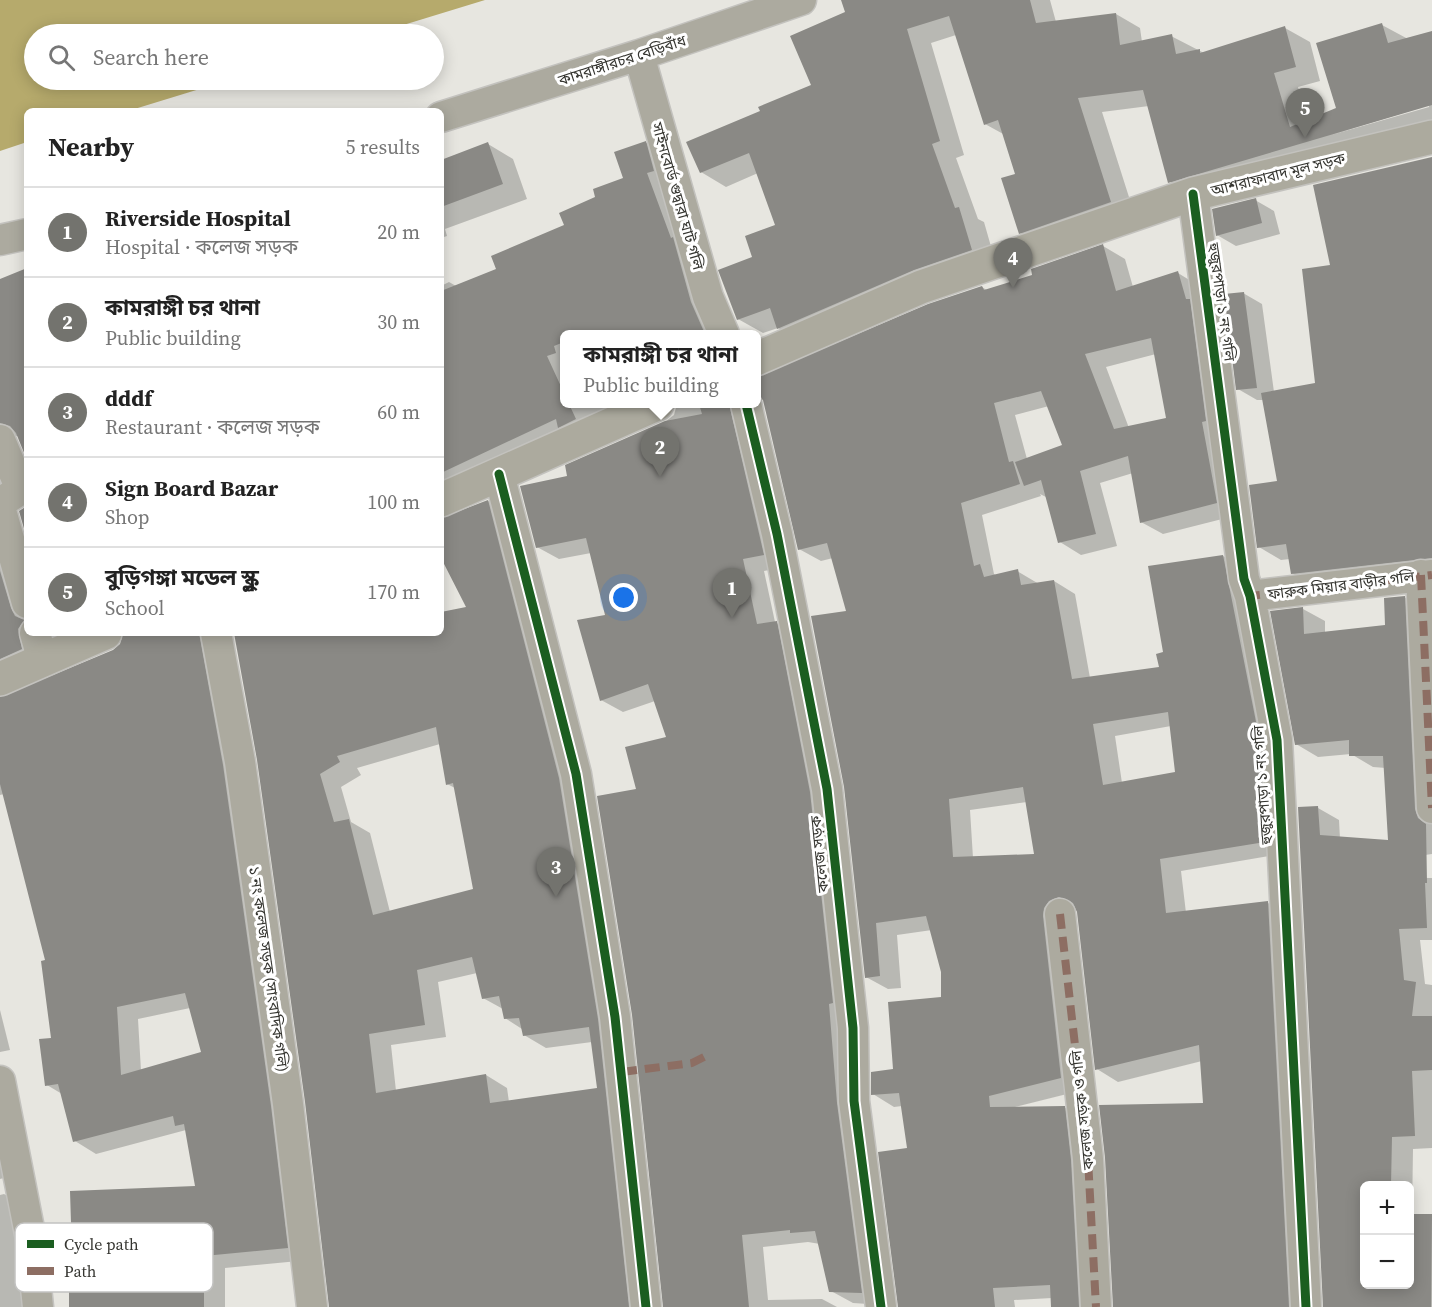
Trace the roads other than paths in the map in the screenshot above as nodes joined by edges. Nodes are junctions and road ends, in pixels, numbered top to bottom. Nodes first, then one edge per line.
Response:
1 (801, 0) edge
2 (639, 55) junction
3 (444, 116) edge
4 (1432, 137) edge
5 (1193, 194) junction
6 (24, 235) edge
7 (0, 240) edge
8 (722, 330) edge
9 (761, 357) edge
10 (648, 408) edge
11 (747, 408) edge
12 (0, 440) edge
13 (499, 474) junction
14 (444, 499) edge
15 (0, 507) edge
16 (1427, 575) edge
17 (24, 592) edge
18 (1250, 596) junction
19 (90, 636) edge
20 (217, 636) edge
21 (39, 646) edge
22 (0, 678) edge
23 (1432, 808) edge
24 (1060, 914) dead end
25 (0, 1081) edge
26 (28, 1223) edge
27 (36, 1292) edge
28 (38, 1307) edge
29 (312, 1307) edge
30 (646, 1307) edge
31 (881, 1307) edge
32 (1096, 1307) edge
33 (1306, 1307) edge

1 - 2 street, কামরাঙ্গীরচর বেড়িবাঁধ
2 - 3 street, কামরাঙ্গীরচর বেড়িবাঁধ
2 - 8 street, সাইনবোর্ড গুদ্বারা ঘাট গলি
4 - 5 street, আশরাফাবাদ মূল সড়ক
5 - 9 street, আশরাফাবাদ মূল সড়ক
5 - 18 street, হুজুরপাড়া ১ নং গলি
6 - 7 street
10 - 13 street
11 - 31 street, কলেজ সড়ক
12 - 15 street
13 - 14 street
13 - 30 street
15 - 17 street
16 - 18 street, ফারুক মিয়ার বাড়ীর গলি
16 - 23 street
18 - 33 street, হুজুরপাড়া ১ নং গলি
19 - 21 street
20 - 29 street, ১ নং কলেজ সড়ক (সাংবাদিক গলি)
21 - 22 street
24 - 32 street, কলেজ সড়ক ও গলি
25 - 26 street
27 - 28 street

